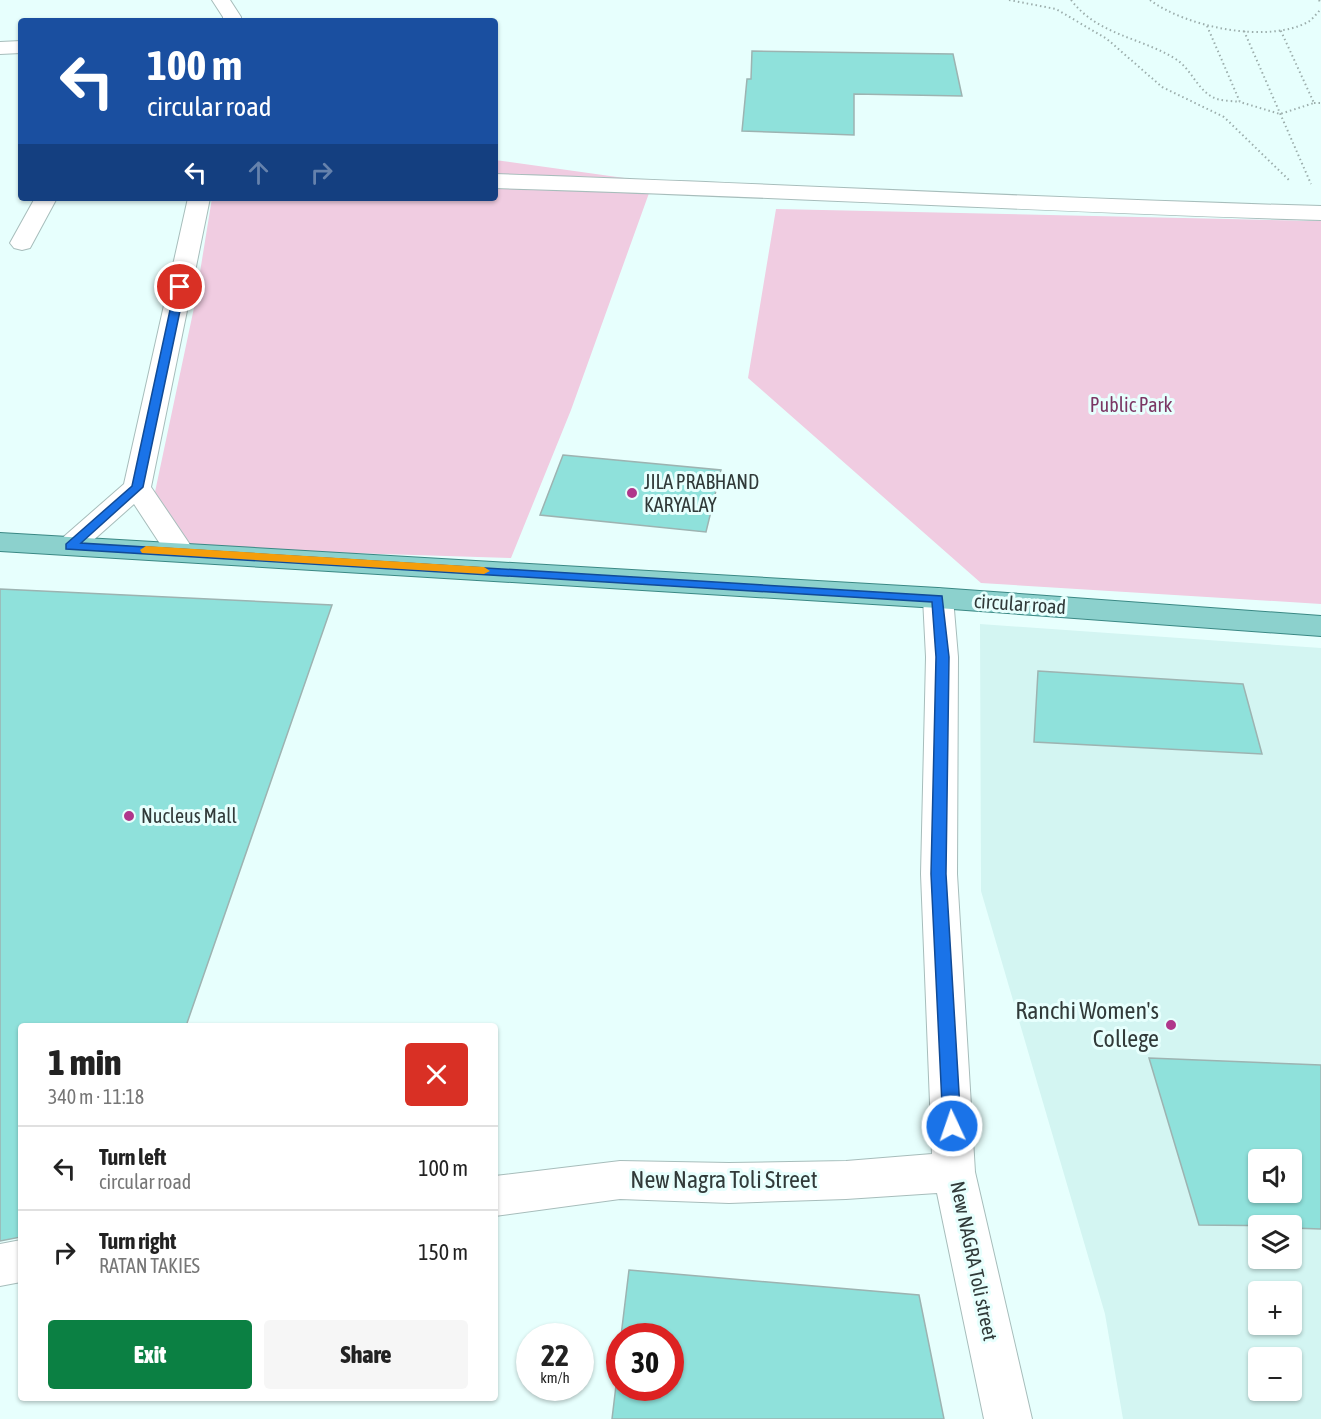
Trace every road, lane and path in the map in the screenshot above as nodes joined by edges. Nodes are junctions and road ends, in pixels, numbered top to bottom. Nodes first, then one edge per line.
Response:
1 (221, 0) edge
2 (1009, 0) edge
3 (1071, 0) edge
4 (1150, 0) edge
5 (1319, 0) edge
6 (1321, 4) edge
7 (1321, 9) edge
8 (232, 18) edge
9 (1207, 26) junction
10 (1280, 29) junction
11 (1244, 31) junction
12 (18, 47) edge
13 (0, 48) edge
14 (1240, 102) junction
15 (1314, 103) junction
16 (1321, 103) edge
17 (1280, 114) junction
18 (498, 180) edge
19 (1312, 186) dead end
20 (1297, 187) dead end
21 (44, 201) edge
22 (198, 201) edge
23 (1321, 213) edge
24 (22, 243) dead end
25 (137, 487) junction
26 (0, 542) edge
27 (70, 546) junction
28 (180, 552) junction
29 (938, 598) junction
30 (1321, 626) edge
31 (954, 1172) junction
32 (498, 1196) edge
33 (18, 1262) edge
34 (0, 1265) edge
35 (1008, 1419) edge

1 - 8 street
2 - 20 path
3 - 14 path
4 - 9 path
5 - 6 path
7 - 10 path
9 - 11 path
9 - 14 path
10 - 11 path
10 - 15 path
11 - 17 path
12 - 13 street
14 - 17 path
15 - 16 path
15 - 17 path
17 - 19 path
18 - 23 street
21 - 24 street
22 - 25 street
25 - 27 street
25 - 28 street
26 - 27 main road, circular road
27 - 28 main road, circular road
28 - 29 main road, circular road
29 - 30 main road, circular road
29 - 31 street, New NAGRA Toli street
31 - 32 street, New Nagra Toli Street
31 - 35 street, New NAGRA Toli street
33 - 34 street

